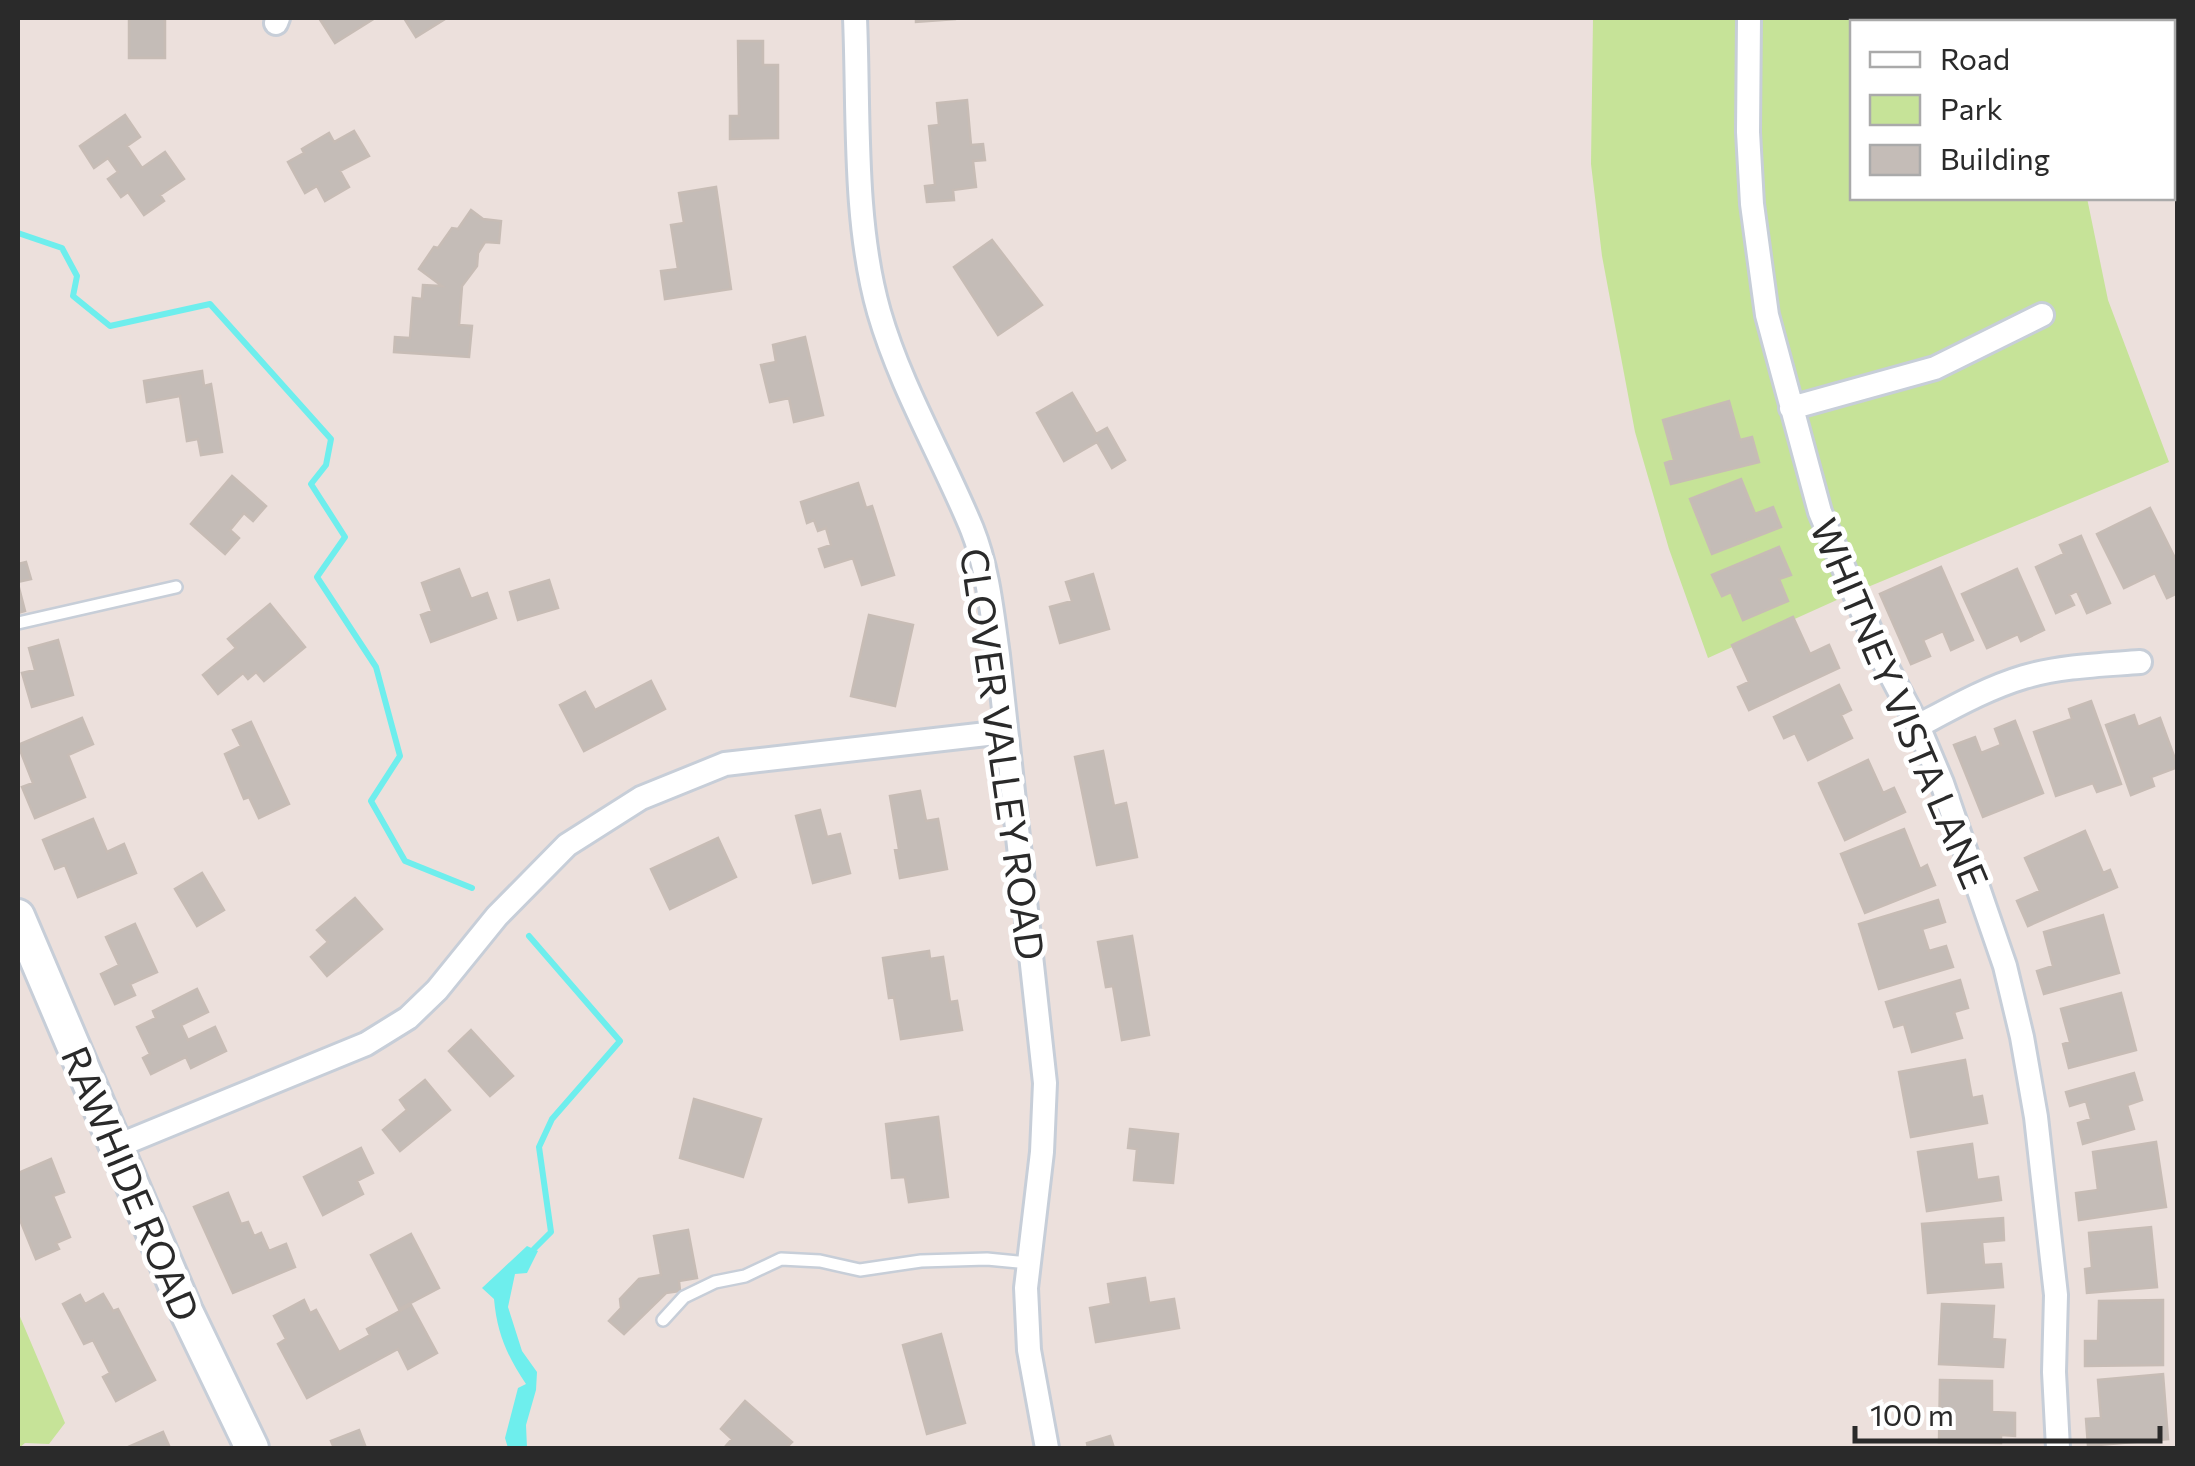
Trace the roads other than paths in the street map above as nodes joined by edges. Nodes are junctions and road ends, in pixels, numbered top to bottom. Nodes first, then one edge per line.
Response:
1 (856, 18) edge
2 (1749, 18) edge
3 (2042, 315) dead end
4 (1792, 408) junction
5 (176, 587) dead end
6 (18, 623) edge
7 (2140, 662) dead end
8 (1918, 726) junction
9 (1004, 732) junction
10 (18, 916) edge
11 (115, 1147) junction
12 (1029, 1263) junction
13 (662, 1320) dead end
14 (252, 1448) edge
15 (1047, 1448) edge
16 (2058, 1448) edge

1 - 9 street, CLOVER VALLEY ROAD
2 - 4 street, WHITNEY VISTA LANE
3 - 4 street
4 - 8 street, WHITNEY VISTA LANE
5 - 6 lane
7 - 8 street
8 - 16 street, WHITNEY VISTA LANE
9 - 11 street
9 - 12 street, CLOVER VALLEY ROAD
10 - 11 street, RAWHIDE ROAD
11 - 14 street, RAWHIDE ROAD
12 - 13 lane
12 - 15 street, CLOVER VALLEY ROAD

